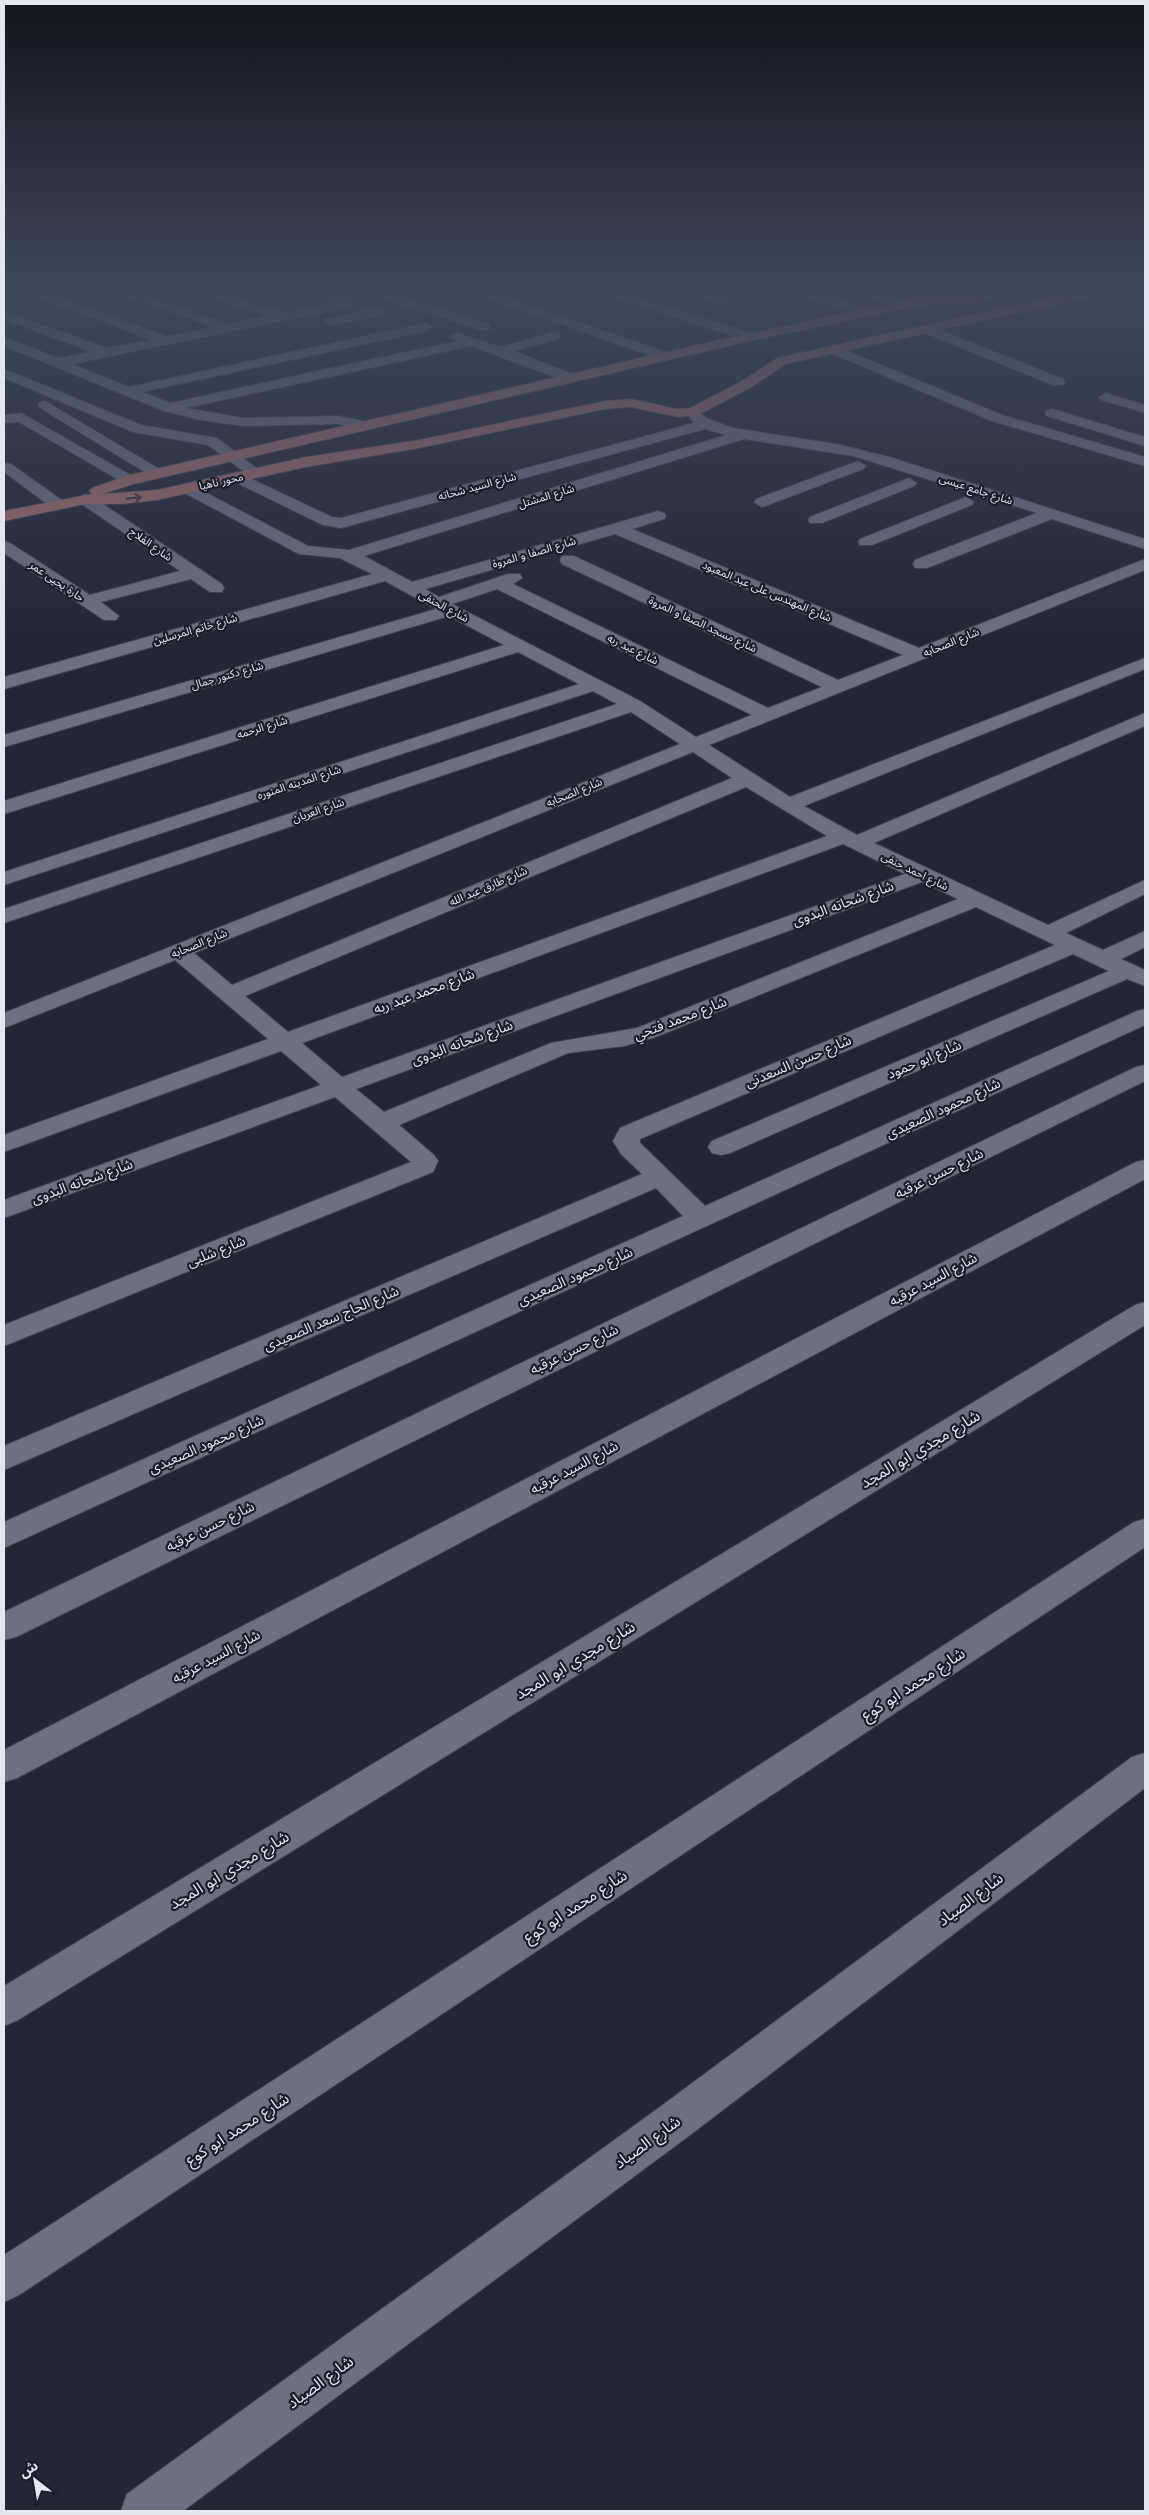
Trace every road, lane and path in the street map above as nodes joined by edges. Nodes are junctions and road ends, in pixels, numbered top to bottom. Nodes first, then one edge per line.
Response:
1 (47, 406) edge
2 (84, 406) edge
3 (165, 406) edge
4 (176, 406) edge
5 (442, 406) edge
6 (598, 406) edge
7 (646, 406) edge
8 (704, 406) edge
9 (969, 406) edge
10 (169, 408) junction
11 (693, 412) junction
12 (1052, 413) dead end
13 (4, 419) edge
14 (707, 424) junction
15 (363, 425) junction
16 (742, 435) junction
17 (776, 440) junction
18 (1145, 442) edge
19 (233, 456) junction
20 (1145, 462) edge
21 (858, 466) junction
22 (6, 467) dead end
23 (255, 473) junction
24 (156, 474) junction
25 (236, 477) junction
26 (129, 480) junction
27 (909, 483) junction
28 (186, 488) junction
29 (86, 498) junction
30 (762, 502) dead end
31 (966, 502) junction
32 (57, 504) junction
33 (396, 508) junction
34 (983, 508) dead end
35 (1001, 513) dead end
36 (1052, 513) junction
37 (4, 516) edge
38 (658, 516) dead end
39 (816, 520) dead end
40 (1028, 522) junction
41 (616, 528) junction
42 (437, 530) junction
43 (866, 542) dead end
44 (1145, 544) edge
45 (4, 546) edge
46 (589, 553) dead end
47 (350, 556) junction
48 (568, 560) junction
49 (921, 564) dead end
50 (1145, 564) edge
51 (551, 566) dead end
52 (533, 572) dead end
53 (193, 573) junction
54 (386, 575) junction
55 (498, 583) junction
56 (216, 588) dead end
57 (411, 588) junction
58 (87, 601) junction
59 (444, 607) junction
60 (110, 616) dead end
61 (520, 646) junction
62 (919, 655) junction
63 (1145, 662) edge
64 (4, 683) edge
65 (594, 685) junction
66 (838, 687) junction
67 (633, 705) junction
68 (768, 715) junction
69 (1145, 719) edge
70 (4, 740) edge
71 (696, 744) junction
72 (747, 779) junction
73 (788, 806) junction
74 (4, 808) edge
75 (850, 840) junction
76 (921, 875) junction
77 (4, 879) edge
78 (1145, 886) edge
79 (4, 890) edge
80 (975, 900) junction
81 (13, 913) edge
82 (1048, 933) junction
83 (1145, 938) edge
84 (1075, 945) junction
85 (178, 951) junction
86 (1103, 959) junction
87 (1136, 975) edge
88 (229, 994) junction
89 (1145, 1016) edge
90 (4, 1021) edge
91 (287, 1042) junction
92 (1145, 1072) edge
93 (338, 1087) junction
94 (381, 1123) junction
95 (4, 1144) edge
96 (721, 1147) dead end
97 (1145, 1168) edge
98 (659, 1177) junction
99 (4, 1209) edge
100 (701, 1218) junction
101 (1145, 1312) edge
102 (4, 1336) edge
103 (4, 1459) edge
104 (1145, 1531) edge
105 (4, 1536) edge
106 (4, 1627) edge
107 (4, 1767) edge
108 (1145, 1768) edge
109 (4, 2008) edge
110 (4, 2280) edge
111 (144, 2511) edge

1 - 24 street
2 - 19 street
3 - 10 street
4 - 10 street
5 - 15 main road, محور ناهيا
6 - 23 main road, محور ناهيا
7 - 11 main road, محور ناهيا
8 - 11 main road, محور ناهيا
9 - 20 street
10 - 15 street
11 - 14 street, شارع جامع عيسى
12 - 18 street
13 - 26 street
14 - 16 street, شارع جامع عيسى
14 - 33 street, شارع السيد شحاته
15 - 19 main road, محور ناهيا
16 - 17 street, شارع جامع عيسى
16 - 42 street, شارع المشتل
17 - 21 street
17 - 36 street, شارع جامع عيسى
19 - 23 street
19 - 24 main road, محور ناهيا
21 - 27 street
21 - 30 street
22 - 32 street
23 - 25 main road, محور ناهيا
24 - 26 main road, محور ناهيا
25 - 28 main road, محور ناهيا
25 - 33 street, شارع السيد شحاته
26 - 29 main road, محور ناهيا
27 - 31 street
27 - 39 street
29 -> 28 main road, محور ناهيا
28 - 47 street, شارع الحنفى
29 - 32 main road, محور ناهيا
29 - 53 street, شارع الفلاح
31 - 34 street
31 - 43 street
32 - 37 main road, محور ناهيا
33 - 42 street
35 - 40 street
36 - 40 street
36 - 44 street, شارع جامع عيسى
38 - 41 street, شارع الصفا و المروة
40 - 49 street
41 - 57 street, شارع الصفا و المروة
41 - 62 street, شارع المهندس على عبد المعبود
42 - 47 street, شارع المشتل
45 - 58 street, حارة يحيى عمر
46 - 48 street
47 - 54 street, شارع الحنفى
48 - 51 street
48 - 66 street, شارع مسجد الصفا و المروة
50 - 62 street, شارع الصحابه
52 - 55 street, شارع دكتور جمال
53 - 56 street, شارع الفلاح
53 - 58 street
54 - 57 street, شارع الحنفى
54 - 64 street, شارع خاتم المرسلين
55 - 59 street, شارع دكتور جمال
55 - 68 street, شارع عبد ربه
57 - 59 street, شارع الحنفى
58 - 60 street, حارة يحيى عمر
59 - 61 street, شارع الحنفى
59 - 70 street, شارع دكتور جمال
61 - 65 street, شارع الحنفى
61 - 74 street, شارع الرحمه
62 - 66 street, شارع الصحابه
63 - 73 street
65 - 67 street, شارع الحنفى
65 - 77 street, شارع المدينه المنوره
66 - 68 street, شارع الصحابه
67 - 71 street, شارع الحنفى
67 - 81 street, شارع العريان
68 - 71 street, شارع الصحابه
69 - 75 street, شارع محمد عبد ربه
71 - 72 street, شارع احمد حنفى
71 - 85 street, شارع الصحابه
72 - 73 street, شارع احمد حنفى
72 - 88 street, شارع طارق عبد الله
73 - 75 street, شارع احمد حنفى
75 - 76 street, شارع احمد حنفى
75 - 91 street, شارع محمد عبد ربه
76 - 80 street, شارع احمد حنفى
76 - 93 street, شارع شحاته البدوى
78 - 82 street
79 - 81 street
80 - 82 street, شارع احمد حنفى
80 - 94 street, شارع محمد فتحي
82 - 84 street, شارع احمد حنفى
83 - 86 street
84 - 86 street, شارع احمد حنفى
84 - 98 street, شارع حسن السعدنى
85 - 88 street
85 - 90 street, شارع الصحابه
86 - 87 street, شارع احمد حنفى
87 - 96 street, شارع ابو حمود
88 - 91 street
89 - 100 street, شارع محمود الصعيدى
91 - 93 street
91 - 95 street, شارع محمد عبد ربه
92 - 106 street, شارع حسن عرقبه
93 - 94 street
93 - 99 street, شارع شحاته البدوى
94 - 102 street, شارع شلبى
97 - 107 street, شارع السيد عرقبه
98 - 100 street, شارع حسن السعدنى
98 - 103 street, شارع الحاج سعد الصعيدى
100 - 105 street, شارع محمود الصعيدى
101 - 109 street, شارع مجدي ابو المجد
104 - 110 street, شارع محمد ابو كوع
108 - 111 street, شارع الصياد

